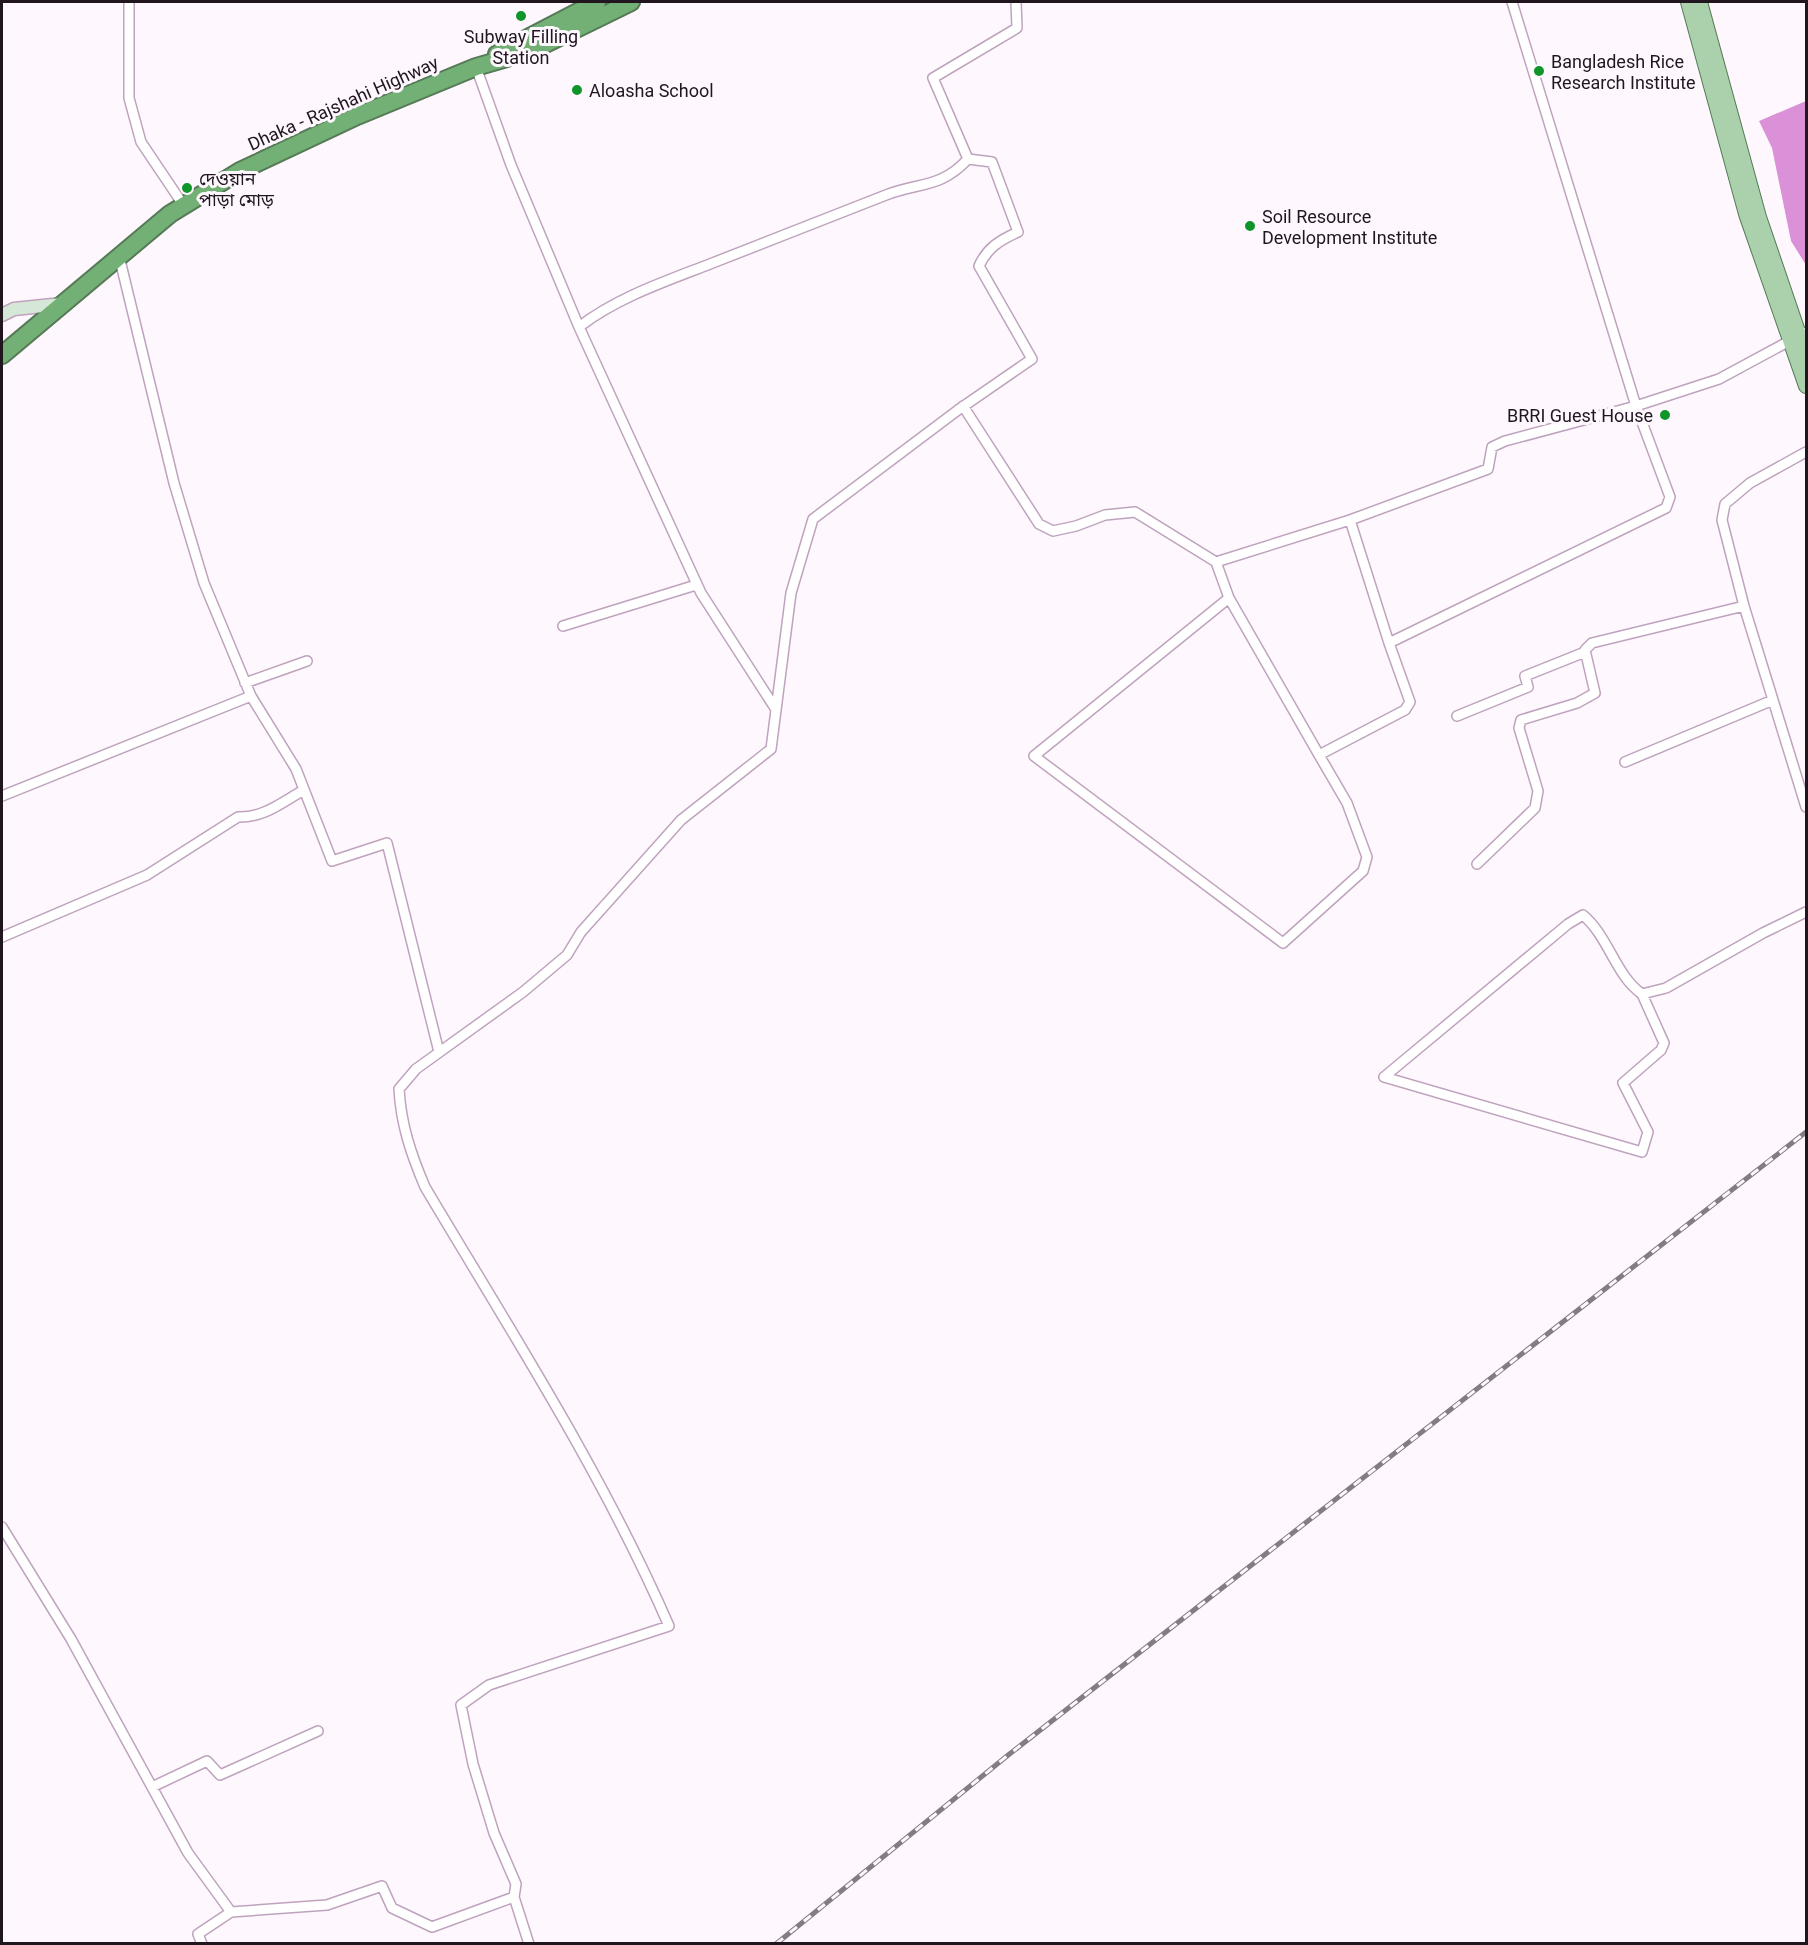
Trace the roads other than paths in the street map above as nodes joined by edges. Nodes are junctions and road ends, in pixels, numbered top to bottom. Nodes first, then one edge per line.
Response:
1 (129, 2) edge
2 (597, 2) edge
3 (631, 2) edge
4 (1016, 2) edge
5 (1512, 2) edge
6 (1688, 2) edge
7 (1700, 2) edge
8 (476, 67) junction
9 (968, 159) junction
10 (184, 206) junction
11 (119, 256) junction
12 (62, 304) junction
13 (2, 315) edge
14 (579, 327) junction
15 (1799, 337) edge
16 (2, 355) edge
17 (1806, 355) edge
18 (1806, 387) edge
19 (963, 406) junction
20 (1636, 406) junction
21 (1806, 444) edge
22 (1806, 452) edge
23 (1794, 459) junction
24 (1806, 464) edge
25 (1350, 520) junction
26 (1216, 562) junction
27 (696, 585) junction
28 (1229, 598) junction
29 (1744, 606) junction
30 (563, 626) dead end
31 (1389, 643) junction
32 (1585, 652) junction
33 (307, 661) dead end
34 (245, 683) junction
35 (251, 696) junction
36 (1773, 700) junction
37 (775, 708) junction
38 (1458, 716) dead end
39 (1319, 755) junction
40 (1625, 762) dead end
41 (304, 790) junction
42 (2, 796) edge
43 (1806, 807) edge
44 (1477, 864) dead end
45 (1806, 912) edge
46 (2, 937) edge
47 (1642, 994) junction
48 (439, 1052) junction
49 (2, 1527) edge
50 (318, 1731) dead end
51 (152, 1787) junction
52 (514, 1897) junction
53 (231, 1912) junction
54 (202, 1944) edge
55 (529, 1944) edge

1 - 10 street
2 - 8 highway, Dhaka - Rajshahi Highway
3 - 8 highway, Dhaka - Rajshahi Highway
4 - 9 street
5 - 20 street
6 - 15 main road
7 - 15 main road
8 - 10 highway, Dhaka - Rajshahi Highway
8 - 14 street
9 - 14 street
9 - 19 street
10 - 11 highway, Dhaka - Rajshahi Highway
11 - 12 highway, Dhaka - Rajshahi Highway
11 - 34 street
12 - 13 street
12 - 16 highway, Dhaka - Rajshahi Highway
14 - 27 street
15 - 17 main road
15 - 18 main road
15 - 20 street
19 - 26 street
19 - 37 street
20 - 25 street
20 - 31 street
21 - 23 street
22 - 23 street
23 - 24 street
23 - 29 street
25 - 26 street
25 - 31 street
26 - 28 street
27 - 30 street
27 - 37 street
28 - 39 street
28 - 39 street
29 - 32 street
29 - 36 street
31 - 39 street
32 - 38 street
32 - 44 street
33 - 34 street
34 - 35 street
35 - 41 street
35 - 42 street
36 - 40 street
36 - 43 street
37 - 48 street
41 - 46 street
41 - 48 street
45 - 47 street
47 - 47 street
48 - 52 street
49 - 51 street
50 - 51 street
51 - 53 street
52 - 53 street
52 - 55 street
53 - 54 street

